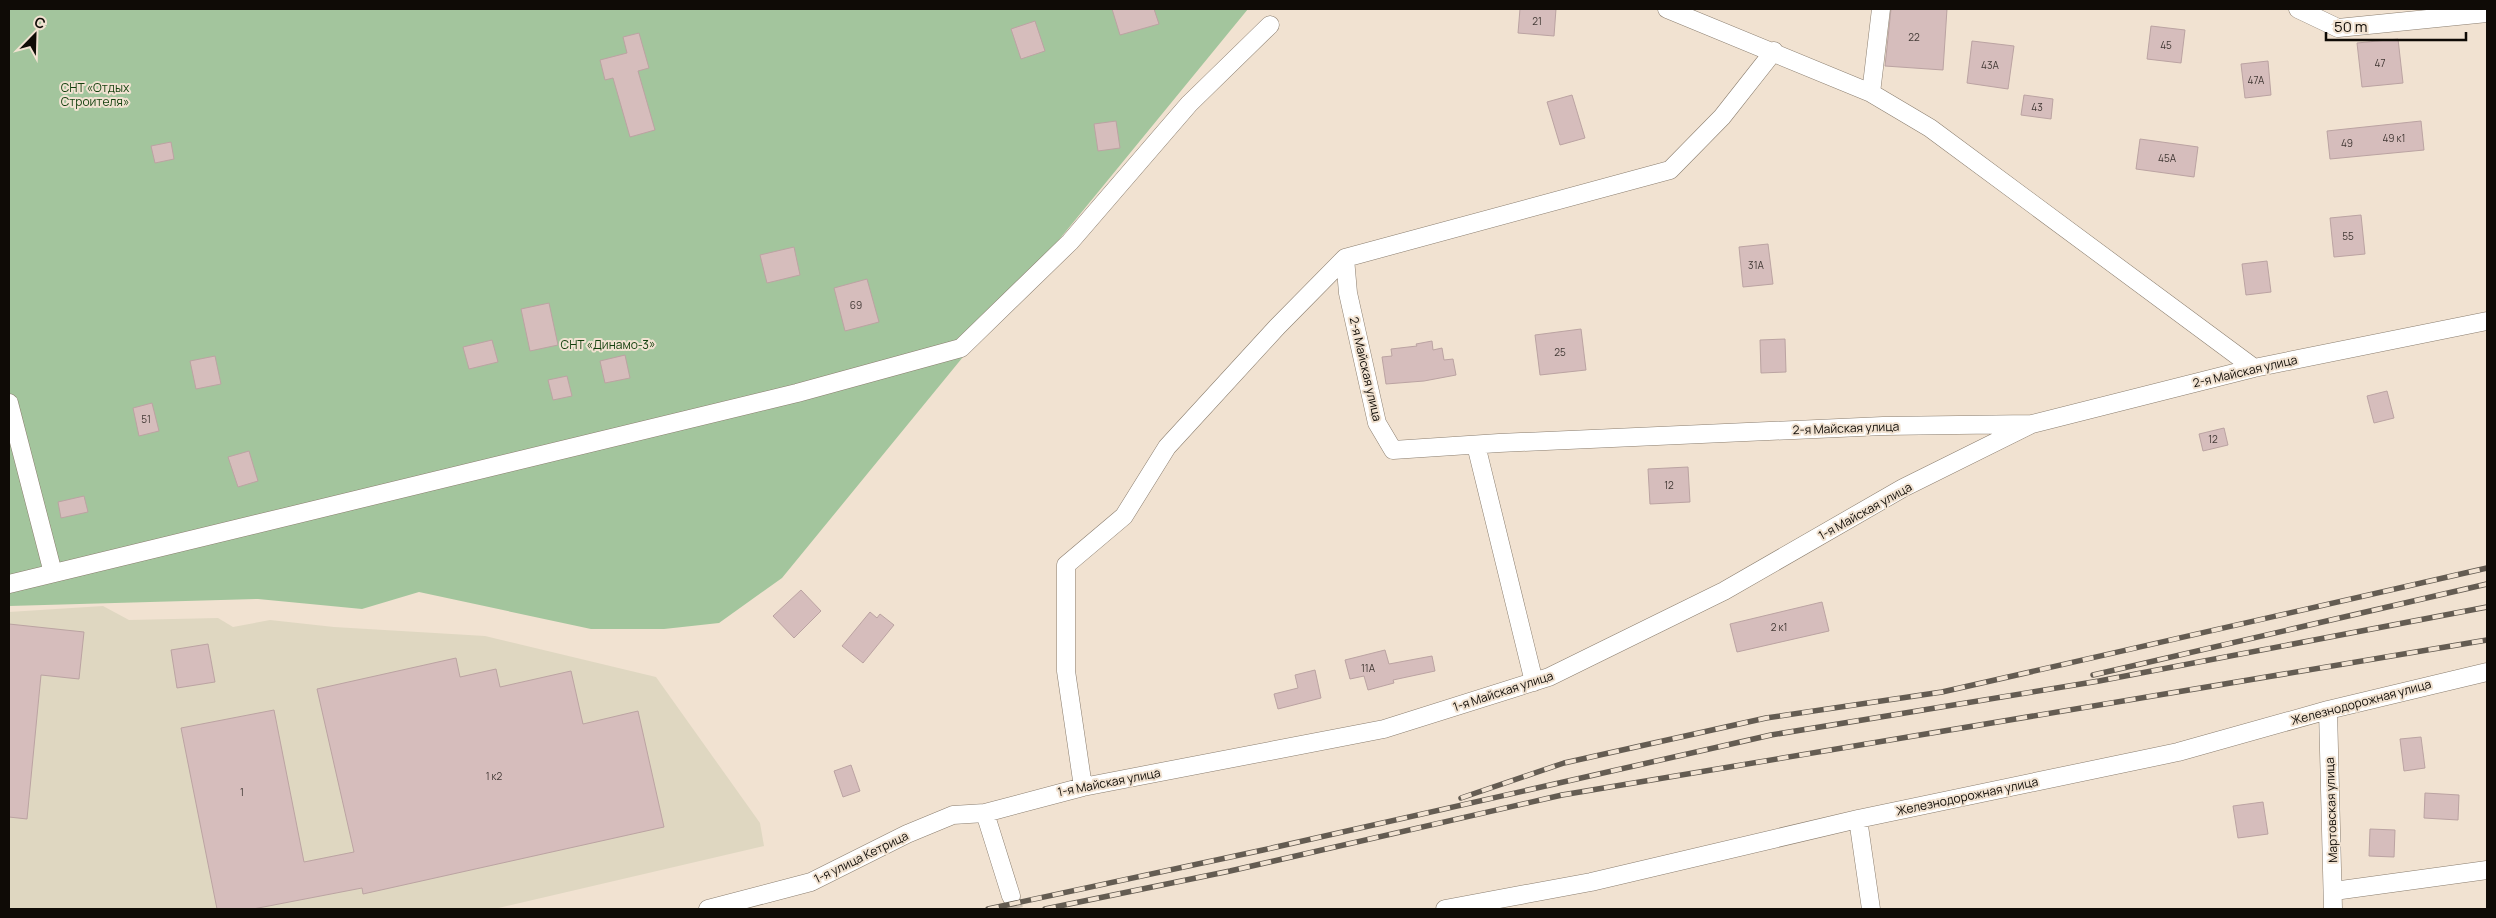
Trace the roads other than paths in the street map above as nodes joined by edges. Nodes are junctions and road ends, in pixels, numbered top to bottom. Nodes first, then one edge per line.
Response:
1 (1667, 9) edge
2 (1881, 9) edge
3 (2298, 9) edge
4 (2487, 13) edge
5 (1270, 25) dead end
6 (1774, 51) junction
7 (1870, 93) junction
8 (1345, 258) junction
9 (2487, 321) edge
10 (2254, 368) junction
11 (9, 403) edge
12 (2032, 424) junction
13 (1476, 445) junction
14 (53, 573) junction
15 (9, 584) edge
16 (2487, 672) edge
17 (1534, 682) junction
18 (2328, 710) junction
19 (1083, 787) junction
20 (985, 813) junction
21 (1858, 819) junction
22 (2487, 870) edge
23 (2334, 891) junction
24 (1011, 896) tunnel mouth
25 (708, 909) edge
26 (1444, 909) edge
27 (1871, 909) edge
28 (2333, 909) edge

1 - 6 street
2 - 7 street
3 - 4 street
5 - 14 street
6 - 7 street
6 - 8 street
7 - 10 street
8 - 13 street, 2-я Майская улица
8 - 19 street
9 - 10 street, 2-я Майская улица
10 - 12 street, 2-я Майская улица
11 - 14 street
12 - 13 street, 2-я Майская улица
12 - 17 street, 1-я Майская улица
13 - 17 street
14 - 15 street
16 - 18 street, Железнодорожная улица
17 - 19 street, 1-я Майская улица
18 - 21 street, Железнодорожная улица
18 - 23 street, Мартовская улица
19 - 20 street, 1-я Майская улица
20 - 24 street
20 - 25 street, 1-я улица Кетрица
21 - 26 street, Железнодорожная улица
21 - 27 street
22 - 23 street
23 - 28 street, Мартовская улица

